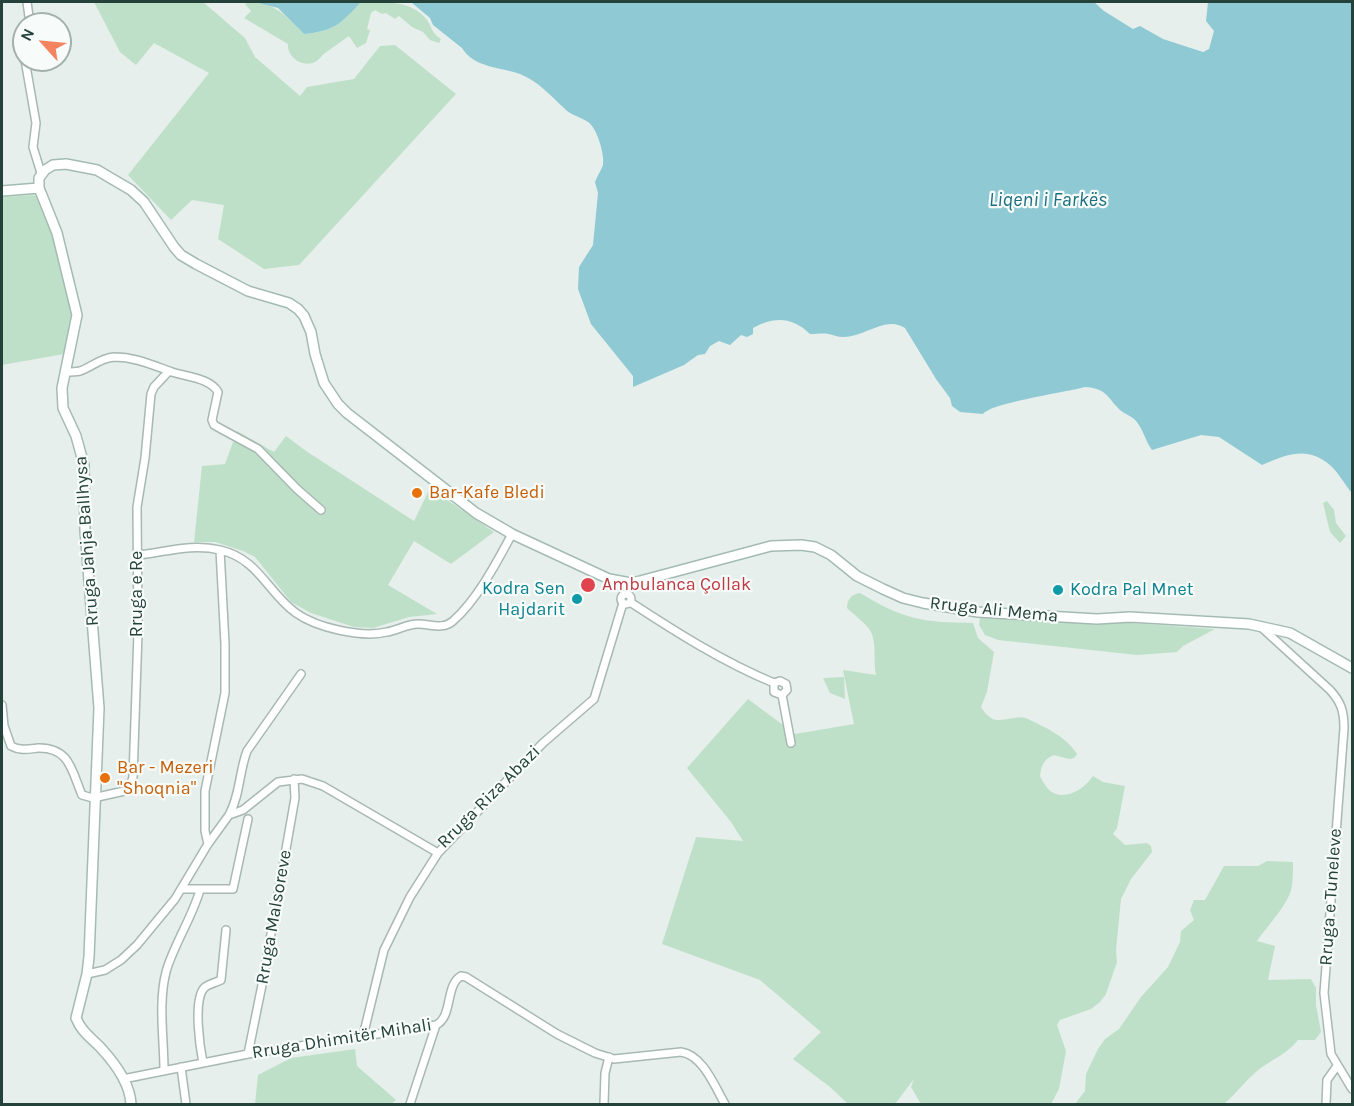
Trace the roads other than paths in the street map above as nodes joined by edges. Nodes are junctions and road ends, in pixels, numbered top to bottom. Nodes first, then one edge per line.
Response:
1 (28, 72) edge
2 (41, 173) junction
3 (39, 188) junction
4 (2, 192) edge
5 (170, 371) junction
6 (66, 372) junction
7 (321, 510) dead end
8 (512, 534) junction
9 (220, 550) junction
10 (139, 555) junction
11 (625, 582) junction
12 (627, 602) junction
13 (1260, 626) junction
14 (1353, 668) edge
15 (301, 674) dead end
16 (774, 683) junction
17 (782, 695) junction
18 (2, 705) edge
19 (791, 744) dead end
20 (294, 779) junction
21 (96, 798) junction
22 (229, 815) junction
23 (248, 819) dead end
24 (208, 844) junction
25 (438, 853) junction
26 (181, 889) junction
27 (200, 890) junction
28 (226, 930) dead end
29 (87, 974) junction
30 (436, 1025) junction
31 (363, 1036) junction
32 (248, 1054) junction
33 (609, 1058) junction
34 (203, 1063) junction
35 (1337, 1066) junction
36 (181, 1067) junction
37 (164, 1071) junction
38 (123, 1079) junction
39 (1353, 1089) edge
40 (131, 1104) edge
41 (186, 1104) edge
42 (410, 1104) edge
43 (604, 1104) edge
44 (725, 1104) edge
45 (1326, 1104) edge

1 - 2 street
2 - 3 street
2 - 8 street, Rruga Ali Mema
3 - 4 street
3 - 6 street, Rruga Jahja Ballhysa
5 - 6 street
5 - 7 street
5 - 10 street, Rruga e Re
6 - 21 street, Rruga Jahja Ballhysa
8 - 9 street
8 - 11 street, Rruga Ali Mema
9 - 10 street
9 - 24 street
10 - 21 street, Rruga e Re
11 - 12 street
11 - 13 street, Rruga Ali Mema
12 - 16 street
12 - 25 street, Rruga Riza Abazi
13 - 14 street, Rruga Ali Mema
13 - 35 street, Rruga e Tuneleve
15 - 22 street
16 - 17 street
16 - 17 street
17 - 19 street
18 - 21 street
20 - 22 street
20 - 25 street, Rruga Riza Abazi
20 - 32 street, Rruga Malsoreve
21 - 29 street, Rruga Jahja Ballhysa
22 - 24 street
23 - 27 street
24 - 26 street
25 - 31 street
26 - 27 street
26 - 29 street
27 - 37 street
28 - 34 street
29 - 38 street, Rruga Jahja Ballhysa
30 - 31 street, Rruga Dhimitër Mihali
30 - 33 street, Rruga Dhimitër Mihali
30 - 42 street
31 - 32 street, Rruga Dhimitër Mihali
32 - 34 street, Rruga Dhimitër Mihali
33 - 43 street
33 - 44 street, Rruga Dhimitër Mihali
34 - 36 street, Rruga Dhimitër Mihali
35 - 39 street, Rruga e Tuneleve
35 - 45 street
36 - 37 street, Rruga Dhimitër Mihali
36 - 41 street
37 - 38 street, Rruga Dhimitër Mihali
38 - 40 street

